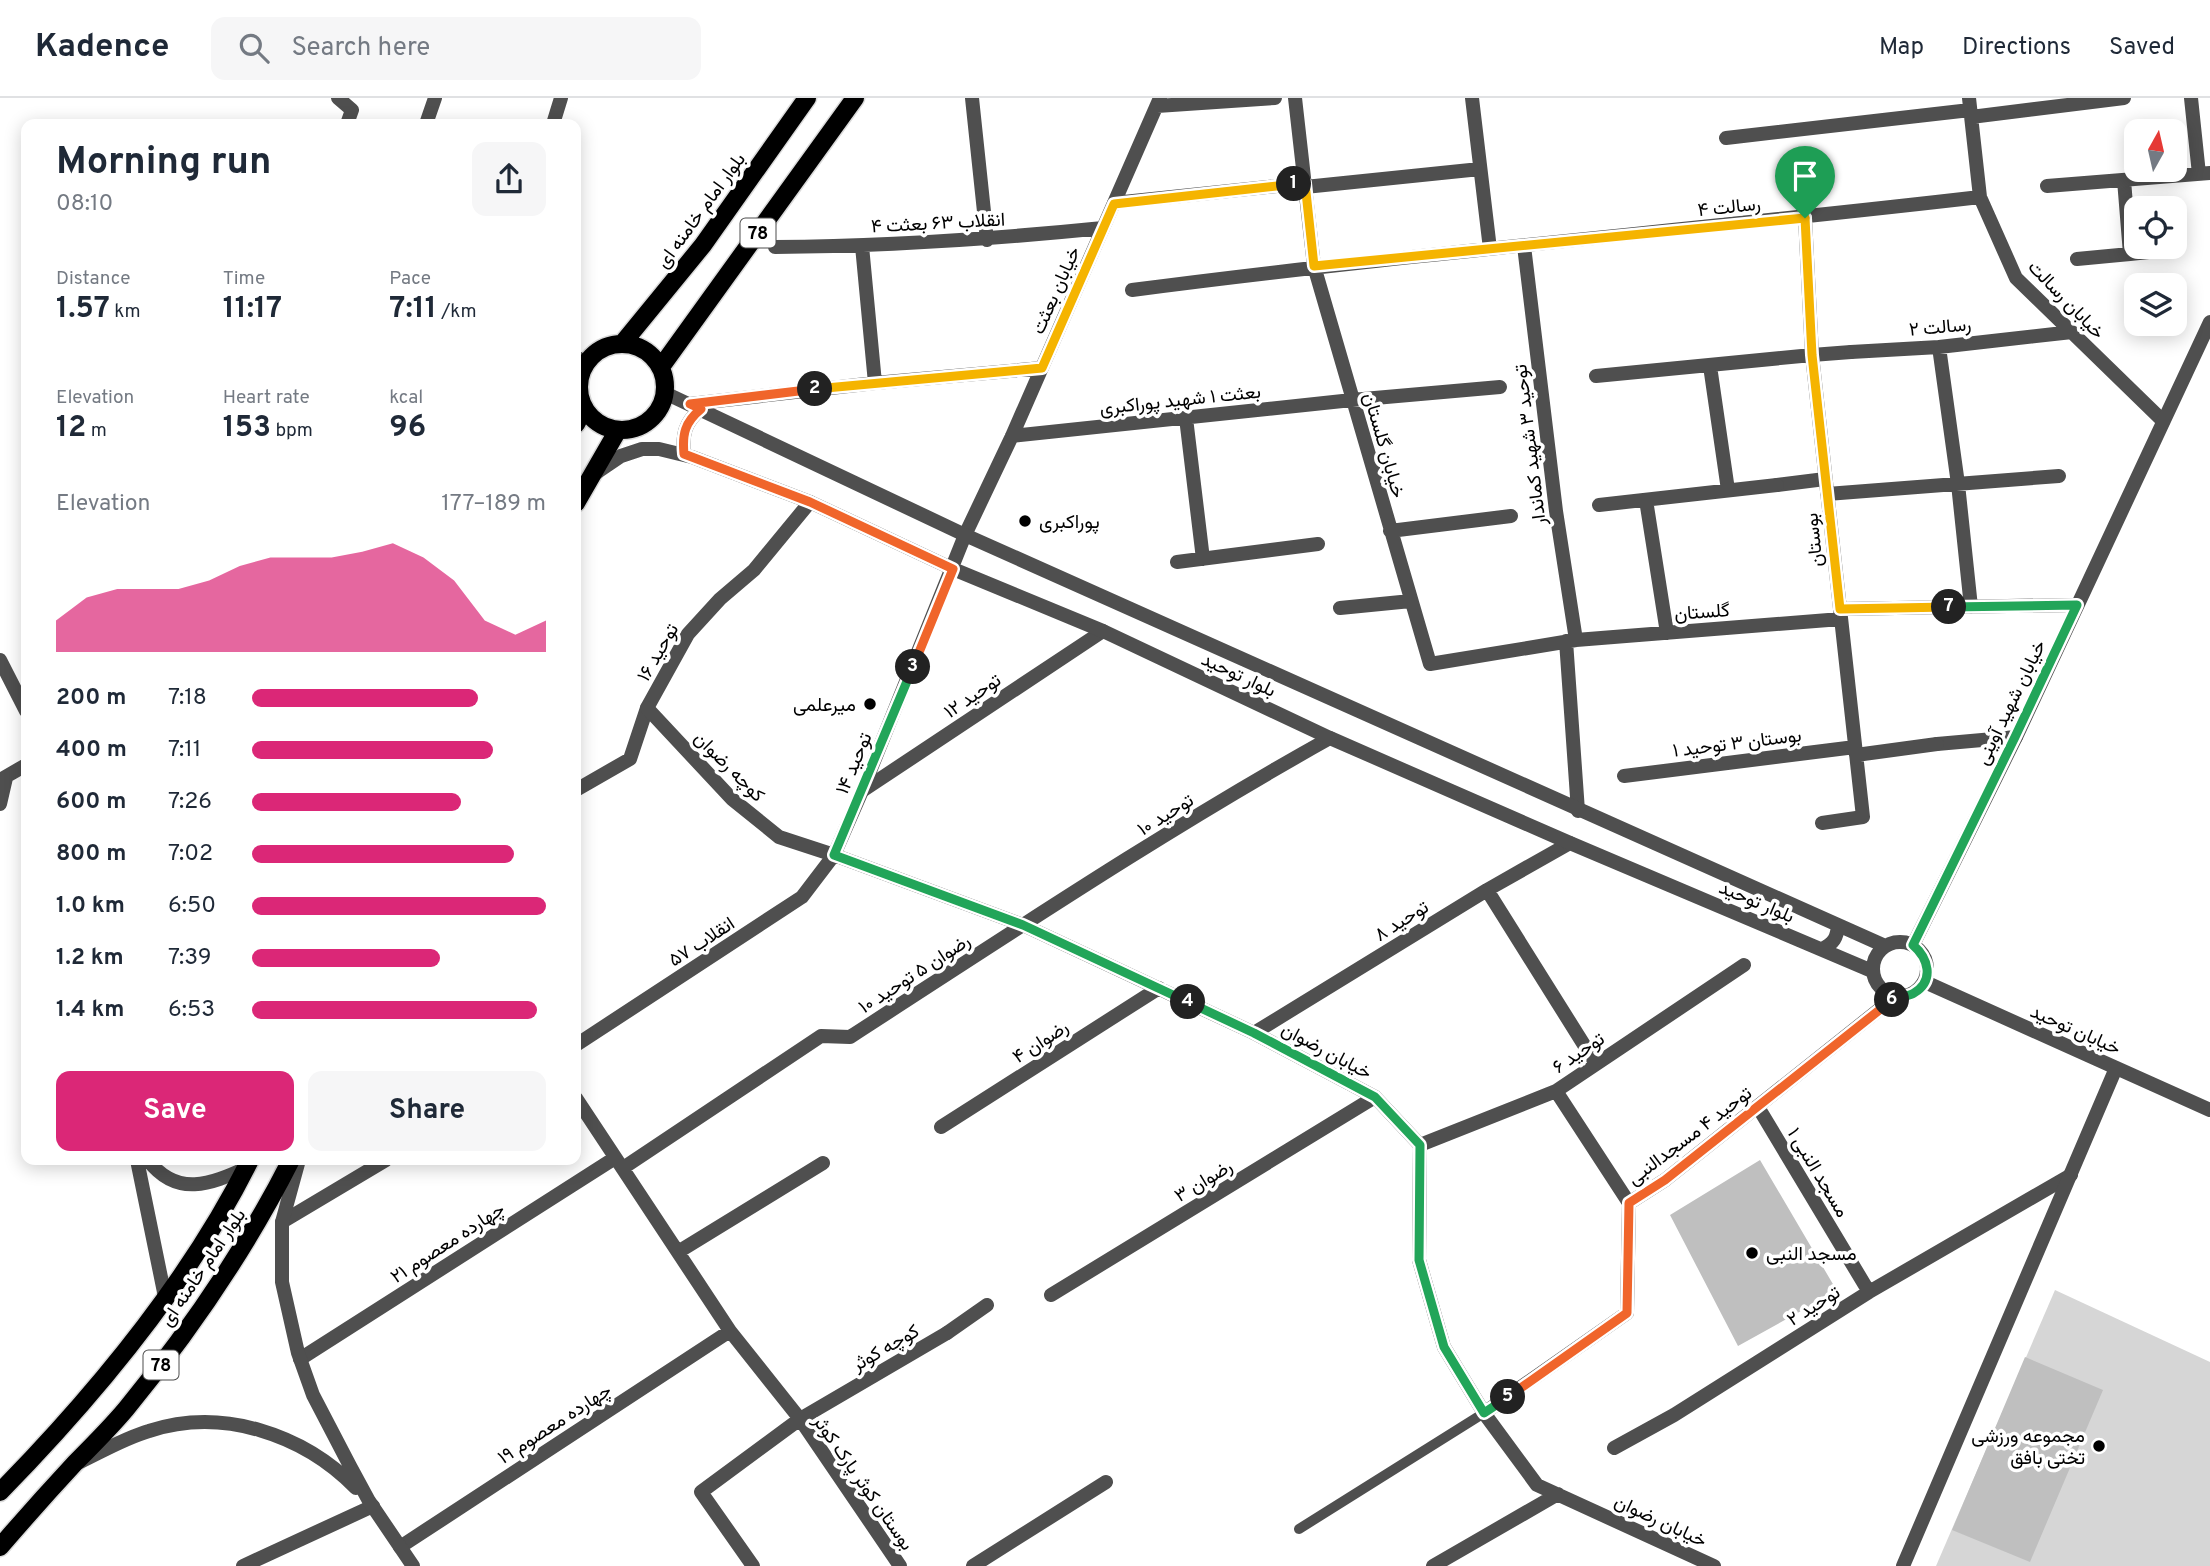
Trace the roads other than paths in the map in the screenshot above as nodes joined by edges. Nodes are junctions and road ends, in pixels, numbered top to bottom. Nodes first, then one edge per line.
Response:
1 (338, 98) edge
2 (435, 98) edge
3 (561, 98) edge
4 (807, 98) edge
5 (855, 98) edge
6 (972, 98) edge
7 (1275, 98) edge
8 (1296, 98) edge
9 (1472, 98) edge
10 (2124, 98) edge
11 (2191, 98) edge
12 (1159, 102) edge
13 (1970, 108) edge
14 (351, 111) edge
15 (428, 119) edge
16 (555, 119) edge
17 (1726, 138) dead end
18 (1479, 169) junction
19 (2205, 173) edge
20 (2124, 180) edge
21 (1305, 185) junction
22 (2047, 186) dead end
23 (1980, 197) junction
24 (1114, 204) junction
25 (1805, 218) junction
26 (1103, 228) junction
27 (987, 240) junction
28 (862, 246) junction
29 (1524, 246) junction
30 (775, 247) dead end
31 (1490, 249) junction
32 (2124, 255) edge
33 (2077, 260) dead end
34 (1314, 266) junction
35 (1132, 290) dead end
36 (2210, 322) edge
37 (2072, 332) junction
38 (622, 344) junction
39 (1939, 347) junction
40 (1812, 355) junction
41 (581, 360) edge
42 (1710, 366) junction
43 (661, 367) junction
44 (1042, 368) junction
45 (1596, 376) dead end
46 (875, 383) junction
47 (1500, 387) dead end
48 (666, 393) junction
49 (1352, 400) junction
50 (696, 406) junction
51 (581, 416) edge
52 (1186, 418) junction
53 (2163, 421) junction
54 (618, 430) junction
55 (1012, 436) junction
56 (684, 454) junction
57 (2059, 476) dead end
58 (589, 478) junction
59 (1825, 479) junction
60 (1958, 484) junction
61 (1728, 490) junction
62 (581, 493) edge
63 (1827, 494) junction
64 (1646, 500) junction
65 (810, 502) junction
66 (1599, 505) dead end
67 (1511, 516) dead end
68 (1390, 531) junction
69 (965, 536) junction
70 (1318, 544) dead end
71 (1203, 559) junction
72 (1177, 562) dead end
73 (953, 569) junction
74 (1411, 601) junction
75 (2077, 605) junction
76 (1971, 607) junction
77 (1340, 608) dead end
78 (1840, 614) junction
79 (1103, 631) junction
80 (1667, 633) junction
81 (1571, 640) junction
82 (0, 660) edge
83 (21, 701) edge
84 (647, 708) junction
85 (2015, 737) junction
86 (1330, 738) junction
87 (1855, 751) junction
88 (21, 768) edge
89 (1623, 776) dead end
90 (3, 779) edge
91 (581, 787) edge
92 (862, 791) junction
93 (0, 804) edge
94 (1578, 811) junction
95 (1822, 823) dead end
96 (1570, 843) junction
97 (834, 855) junction
98 (1487, 890) junction
99 (1023, 925) junction
100 (1838, 925) junction
101 (1913, 945) junction
102 (1885, 946) junction
103 (1822, 949) junction
104 (1744, 965) dead end
105 (1872, 971) junction
106 (1925, 982) junction
107 (1159, 988) junction
108 (1895, 997) junction
109 (1254, 1033) junction
110 (821, 1036) joint
111 (581, 1042) edge
112 (1595, 1064) junction
113 (2116, 1068) junction
114 (1556, 1091) junction
115 (1375, 1097) junction
116 (581, 1106) edge
117 (1758, 1107) junction
118 (2210, 1110) edge
119 (941, 1127) dead end
120 (1420, 1145) junction
121 (619, 1163) junction
122 (822, 1163) dead end
123 (138, 1165) edge
124 (152, 1165) edge
125 (246, 1165) edge
126 (247, 1165) edge
127 (288, 1165) edge
128 (298, 1165) edge
129 (378, 1165) edge
130 (2071, 1175) junction
131 (1629, 1203) junction
132 (282, 1222) junction
133 (678, 1252) junction
134 (1869, 1292) junction
135 (1051, 1295) dead end
136 (165, 1297) junction
137 (987, 1305) dead end
138 (730, 1331) junction
139 (300, 1359) junction
140 (1484, 1413) junction
141 (800, 1419) junction
142 (1614, 1448) dead end
143 (73, 1465) junction
144 (1106, 1482) dead end
145 (0, 1492) edge
146 (1558, 1494) junction
147 (371, 1503) junction
148 (1299, 1529) dead end
149 (0, 1547) edge
150 (400, 1547) junction
151 (1693, 1556) junction
152 (746, 1564) edge
153 (243, 1566) edge
154 (413, 1566) edge
155 (900, 1566) edge
156 (973, 1566) edge
157 (1433, 1566) edge
158 (1678, 1566) edge
159 (1714, 1566) edge
160 (1903, 1566) edge

1 - 14 street
2 - 15 street
3 - 16 street
4 - 38 main road, بلوار امام خامنه ای / 78
5 - 43 main road, 78
6 - 27 street
7 - 12 street
8 - 21 street, خیابان گلستان
9 - 18 street
10 - 13 street
11 - 19 street
12 - 24 street, خیابان بعثت
13 - 17 street
13 - 23 street, خیابان رسالت
18 - 21 street
18 - 31 street
20 - 22 street
21 - 24 street
21 - 34 street, خیابان گلستان
23 - 25 street, رسالت ۴
23 - 37 street, خیابان رسالت
24 - 26 street, خیابان بعثت
25 - 29 street, رسالت ۴
25 - 40 street, بوستان
26 - 27 street, انقلاب ۶۳ بعثت ۴
26 - 44 street, خیابان بعثت
27 - 28 street, انقلاب ۶۳ بعثت ۴
28 - 30 street, انقلاب ۶۳ بعثت ۴
28 - 46 street
29 - 31 street, رسالت ۴
29 - 81 street, توحید ۳ شهید کماندار
31 - 34 street, رسالت ۴
32 - 33 street
34 - 35 street, رسالت ۴
34 - 49 street, خیابان گلستان
36 - 53 street, خیابان شهید آوینی
37 - 39 street, رسالت ۲
37 - 53 street, خیابان رسالت
38 - 41 main road, 78
38 - 43 main road
39 - 40 street, رسالت ۲
39 - 60 street
40 - 42 street, رسالت ۲
40 - 59 street, بوستان
42 - 45 street, رسالت ۲
42 - 61 street
43 - 48 main road
44 - 46 street
44 - 55 street, خیابان بعثت
46 - 50 street
47 - 49 street, بعثت ۱ شهید پوراکبری
48 - 50 street, بلوار توحید
48 - 54 main road
49 - 52 street, بعثت ۱ شهید پوراکبری
49 - 68 street, خیابان گلستان
50 - 56 street
50 - 69 street, بلوار توحید
51 - 54 main road, 78
52 - 55 street, بعثت ۱ شهید پوراکبری
52 - 71 street
53 - 75 street, خیابان شهید آوینی
54 - 58 main road
55 - 69 street, خیابان بعثت
56 - 58 street, بلوار توحید
56 - 65 street, بلوار توحید
57 - 60 street
58 - 62 main road
59 - 61 street
59 - 63 street, بوستان
60 - 63 street
60 - 76 street
61 - 64 street
63 - 78 street, بوستان
64 - 66 street
64 - 80 street
65 - 73 street, بلوار توحید
65 - 84 street, توحید ۱۶
67 - 68 street
68 - 74 street, خیابان گلستان
69 - 73 street, توحید ۱۴
69 - 94 street, بلوار توحید
70 - 71 street
71 - 72 street
73 - 79 street, بلوار توحید
73 - 92 street, توحید ۱۴
74 - 77 street
74 - 81 street, خیابان گلستان
75 - 76 street, گلستان
75 - 85 street, خیابان شهید آوینی
76 - 78 street, گلستان
78 - 80 street, گلستان
78 - 87 street, بوستان
79 - 86 street, بلوار توحید
79 - 92 street, توحید ۱۲
80 - 81 street, گلستان
81 - 94 street, توحید ۳ شهید کماندار
82 - 83 street
84 - 91 street, توحید ۱۶
84 - 97 street, کوچه رضوان
85 - 87 street, بوستان ۳ توحید ۱
85 - 101 street, خیابان شهید آوینی
86 - 96 street, بلوار توحید
86 - 99 street, توحید ۱۰
87 - 89 street, بوستان ۳ توحید ۱
87 - 95 street, بوستان
88 - 90 street
90 - 93 street
92 - 97 street, توحید ۱۴
94 - 100 street, بلوار توحید
96 - 98 street, توحید ۸
96 - 103 street, بلوار توحید
97 - 99 street, خیابان رضوان
97 - 111 street, انقلاب ۵۷
98 - 109 street, توحید ۸
98 - 112 street
99 - 107 street, خیابان رضوان
99 - 110 street, رضوان ۵ توحید ۱۰
100 - 102 street, بلوار توحید
100 - 103 street
101 - 102 street
101 - 106 street
102 - 105 street
103 - 105 street, بلوار توحید
104 - 112 street, توحید ۶
105 - 108 street
106 - 108 street
106 - 113 street, خیابان توحید
107 - 109 street, خیابان رضوان
107 - 119 street, رضوان ۴
108 - 117 street, توحید ۴ مسجدالنبی
109 - 115 street, خیابان رضوان
110 - 121 street, چهارده معصوم ۲۱
112 - 114 street, توحید ۶
113 - 118 street, خیابان توحید
113 - 130 street
114 - 120 street, توحید ۶
114 - 131 street
115 - 120 street, خیابان رضوان
115 - 135 street, رضوان ۳
116 - 121 street
117 - 131 street, توحید ۴ مسجدالنبی
117 - 134 street, مسجد النبی ۱
120 - 140 street, خیابان رضوان
121 - 133 street
121 - 139 street, چهارده معصوم ۲۱
122 - 133 street
123 - 136 street
124 - 125 street
126 - 136 main road, بلوار امام خامنه ای / 78
127 - 143 main road, بلوار امام خامنه ای / 78
128 - 132 street
129 - 132 street
130 - 134 street, توحید ۲
130 - 160 street
131 - 140 street, توحید ۴ مسجدالنبی
132 - 139 street
133 - 138 street
134 - 142 street, توحید ۲
136 - 145 main road, بلوار امام خامنه ای / 78
137 - 141 street, کوچه کوثر
138 - 141 street
138 - 150 street, چهارده معصوم ۱۹
139 - 147 street
140 - 146 street, خیابان رضوان
140 - 148 lane
141 - 152 street, بوستان کوثر پارک کوثر
141 - 155 street, بوستان کوثر پارک کوثر
143 - 147 street
143 - 149 main road, بلوار امام خامنه ای / 78
144 - 156 street
146 - 151 street, خیابان رضوان
146 - 157 street
147 - 150 street
147 - 153 street
150 - 154 street
151 - 158 street
151 - 159 street, خیابان رضوان

